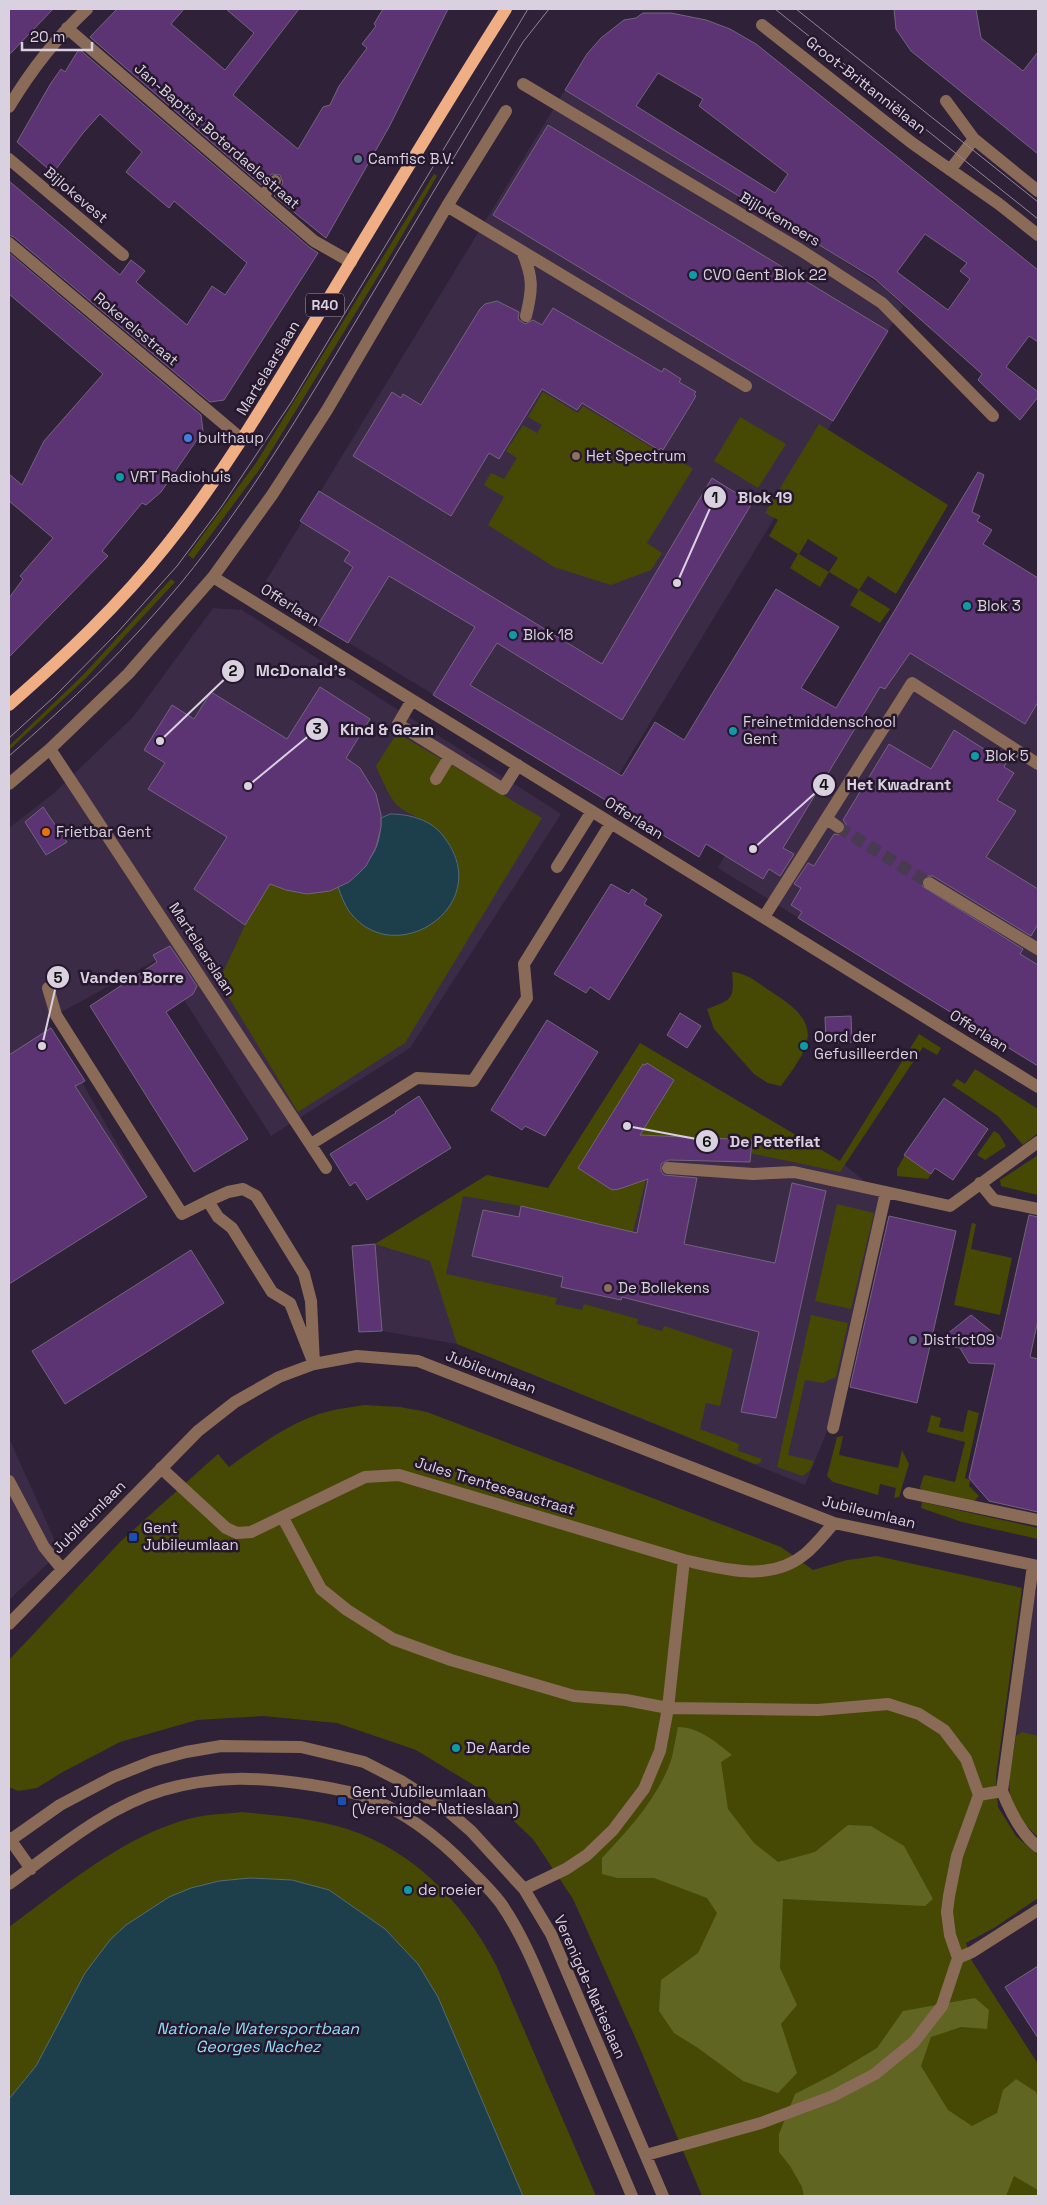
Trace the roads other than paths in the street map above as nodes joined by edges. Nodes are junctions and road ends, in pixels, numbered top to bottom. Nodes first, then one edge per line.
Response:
1 (87, 9) edge
2 (506, 9) edge
3 (762, 25) dead end
4 (67, 28) junction
5 (523, 84) dead end
6 (946, 101) dead end
7 (9, 107) edge
8 (506, 111) dead end
9 (974, 139) junction
10 (9, 158) edge
11 (950, 170) junction
12 (275, 181) dead end
13 (1038, 191) edge
14 (263, 196) junction
15 (447, 206) junction
16 (1038, 235) edge
17 (9, 243) edge
18 (522, 251) junction
19 (123, 255) dead end
20 (351, 262) junction
21 (526, 316) dead end
22 (746, 386) dead end
23 (992, 416) dead end
24 (243, 440) junction
25 (213, 576) junction
26 (412, 700) junction
27 (9, 706) edge
28 (50, 749) junction
29 (450, 756) junction
30 (1038, 764) edge
31 (518, 765) junction
32 (436, 779) dead end
33 (9, 784) edge
34 (592, 811) junction
35 (827, 819) junction
36 (611, 823) junction
37 (838, 827) tunnel mouth
38 (557, 867) dead end
39 (929, 883) tunnel mouth
40 (764, 918) junction
41 (1038, 950) edge
42 (48, 988) dead end
43 (1038, 1087) edge
44 (1038, 1142) edge
45 (311, 1144) junction
46 (326, 1168) dead end
47 (668, 1168) dead end
48 (980, 1183) junction
49 (886, 1192) junction
50 (208, 1201) junction
51 (1038, 1209) edge
52 (314, 1364) junction
53 (833, 1428) dead end
54 (161, 1468) junction
55 (9, 1481) edge
56 (909, 1492) dead end
57 (283, 1518) junction
58 (1038, 1520) edge
59 (834, 1523) junction
60 (684, 1560) junction
61 (1035, 1565) edge
62 (61, 1568) junction
63 (9, 1624) edge
64 (668, 1708) junction
65 (1002, 1791) junction
66 (980, 1795) junction
67 (9, 1840) edge
68 (1038, 1847) edge
69 (30, 1868) junction
70 (9, 1884) edge
71 (524, 1888) junction
72 (1038, 1910) edge
73 (958, 1958) junction
74 (646, 2155) junction
75 (632, 2196) edge
76 (663, 2196) edge

1 - 4 street
2 - 20 main road, Martelaarslaan / R40
3 - 11 street, Groot-Brittanniëlaan
4 - 7 street
4 - 14 street, Jan-Baptist Boterdaelestraat
5 - 23 street, Bijlokemeers
6 - 9 street
8 - 15 street
9 - 11 street
9 - 13 street
10 - 19 street, Bijlokevest
11 - 16 street, Groot-Brittanniëlaan
12 - 14 street
14 - 20 street, Jan-Baptist Boterdaelestraat
15 - 18 street
15 - 25 street
17 - 24 street, Rokerelsstraat
18 - 21 street
18 - 22 street
20 - 24 main road, Martelaarslaan / R40
24 - 27 main road, Martelaarslaan / R40
25 - 26 street, Offerlaan
25 - 28 street
26 - 29 street
26 - 31 street, Offerlaan
28 - 33 street
28 - 45 street, Martelaarslaan
29 - 31 street
29 - 32 street
30 - 35 street
31 - 34 street, Offerlaan
34 - 36 street, Offerlaan
34 - 38 street
35 - 37 street
35 - 40 street
36 - 40 street, Offerlaan
36 - 45 street
39 - 41 street
40 - 43 street, Offerlaan
42 - 50 street
44 - 48 street
45 - 46 street, Martelaarslaan
47 - 49 street
48 - 49 street
48 - 51 street
49 - 53 street
50 - 52 street
50 - 52 street
52 - 54 street, Jubileumlaan
52 - 59 street, Jubileumlaan
54 - 57 street, Jules Trenteseaustraat
54 - 62 street, Jubileumlaan
55 - 62 street
56 - 58 street
57 - 60 street, Jules Trenteseaustraat
57 - 64 street
59 - 60 street, Jules Trenteseaustraat
59 - 61 street, Jubileumlaan
60 - 64 street
61 - 65 street
62 - 63 street, Jubileumlaan
64 - 66 street
64 - 71 street
65 - 66 street
65 - 68 street
66 - 73 street
67 - 69 street, Verenigde-Natieslaan
67 - 71 street, Verenigde-Natieslaan
69 - 70 street
69 - 75 street
71 - 74 street, Verenigde-Natieslaan
72 - 73 street
73 - 74 street
74 - 76 street, Verenigde-Natieslaan

